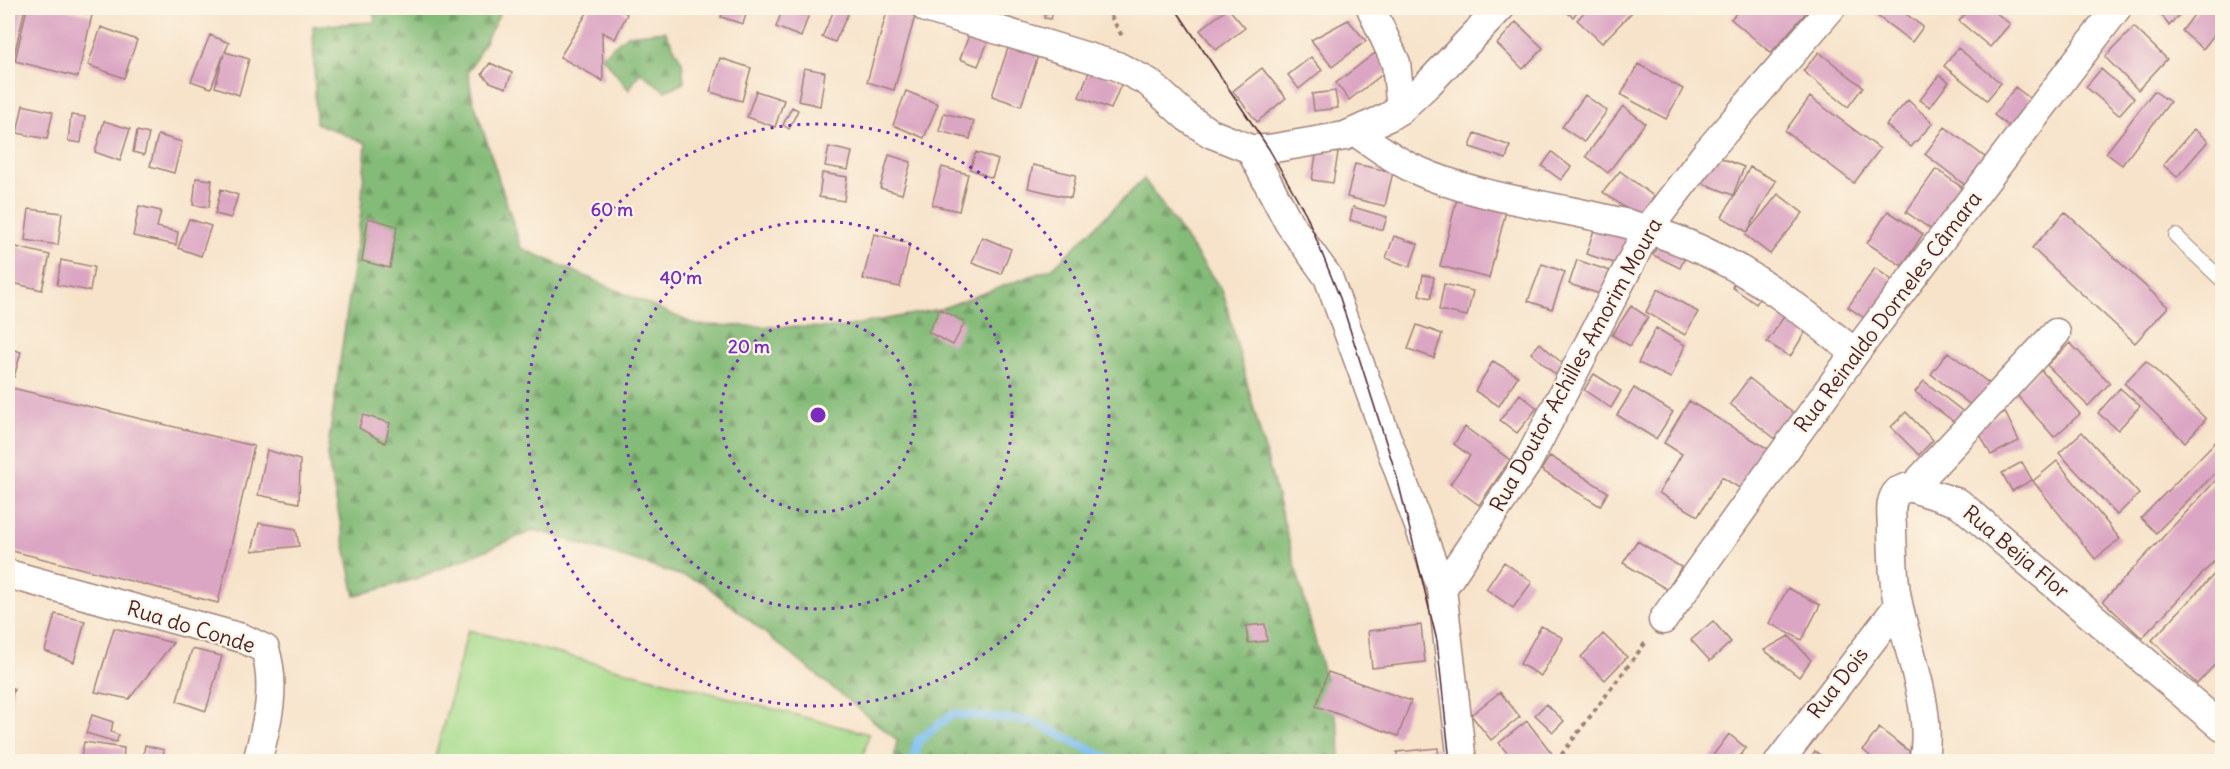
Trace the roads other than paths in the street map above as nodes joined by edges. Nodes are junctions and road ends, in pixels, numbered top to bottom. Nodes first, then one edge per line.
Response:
1 (927, 8) edge
2 (1371, 8) edge
3 (1500, 8) edge
4 (1831, 8) edge
5 (2117, 8) edge
6 (1401, 109) junction
7 (1357, 132) junction
8 (1250, 149) junction
9 (1648, 230) junction
10 (2176, 236) dead end
11 (2223, 280) edge
12 (2056, 333) dead end
13 (1855, 353) junction
14 (1912, 488) junction
15 (8, 574) edge
16 (1442, 589) junction
17 (1898, 606) junction
18 (1663, 620) road end
19 (2223, 727) edge
20 (257, 762) edge
21 (1462, 762) edge
22 (1779, 762) edge
23 (1923, 762) edge

1 - 8 street
2 - 6 street
3 - 6 street
4 - 9 street, Rua Doutor Achilles Amorim Moura
5 - 13 street, Rua Reinaldo Dorneles Câmara
6 - 7 street
7 - 8 street
7 - 9 street
8 - 16 street
9 - 13 street
9 - 16 street, Rua Doutor Achilles Amorim Moura
10 - 11 lane
12 - 14 street
13 - 18 street, Rua Reinaldo Dorneles Câmara
14 - 17 street
14 - 19 street, Rua Beija Flor
15 - 20 street, Rua do Conde
16 - 21 street
17 - 22 street, Rua Dois
17 - 23 street

